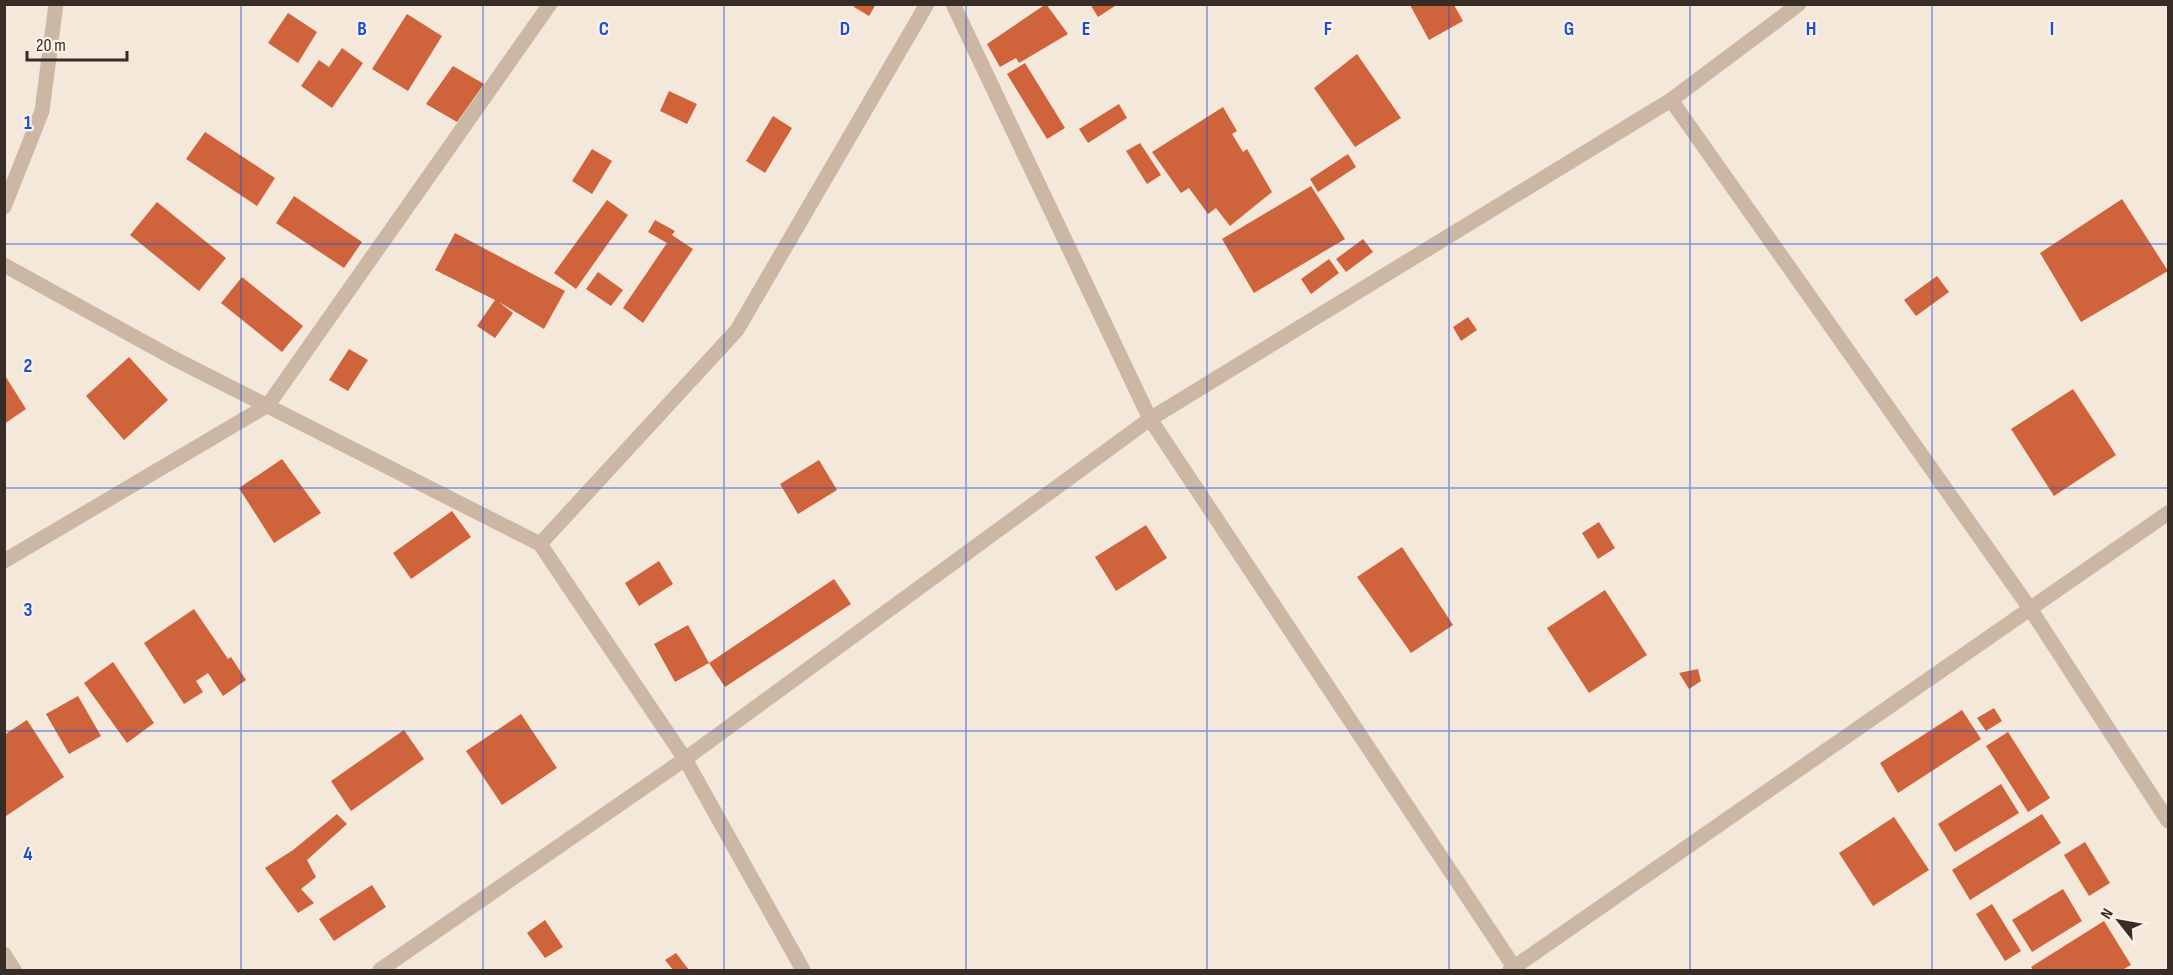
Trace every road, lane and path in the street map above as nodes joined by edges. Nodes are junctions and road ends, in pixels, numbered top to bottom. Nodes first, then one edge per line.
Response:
1 (56, 4) edge
2 (550, 4) edge
3 (927, 4) edge
4 (953, 4) edge
5 (1799, 4) edge
6 (1671, 100) junction
7 (4, 207) edge
8 (4, 265) edge
9 (268, 405) junction
10 (1150, 419) junction
11 (2169, 513) edge
12 (540, 544) junction
13 (4, 561) edge
14 (2031, 610) junction
15 (685, 759) junction
16 (2169, 821) edge
17 (4, 954) edge
18 (14, 970) edge
19 (380, 970) edge
20 (803, 970) edge
21 (1513, 970) edge

1 - 7 street
2 - 9 street
3 - 12 street
4 - 10 street
5 - 6 street
6 - 10 street
6 - 14 street
8 - 9 street
9 - 12 street
9 - 13 street
10 - 15 street
10 - 21 street
11 - 14 street
12 - 15 street
14 - 16 street
14 - 21 street
15 - 19 street
15 - 20 street
17 - 18 street

